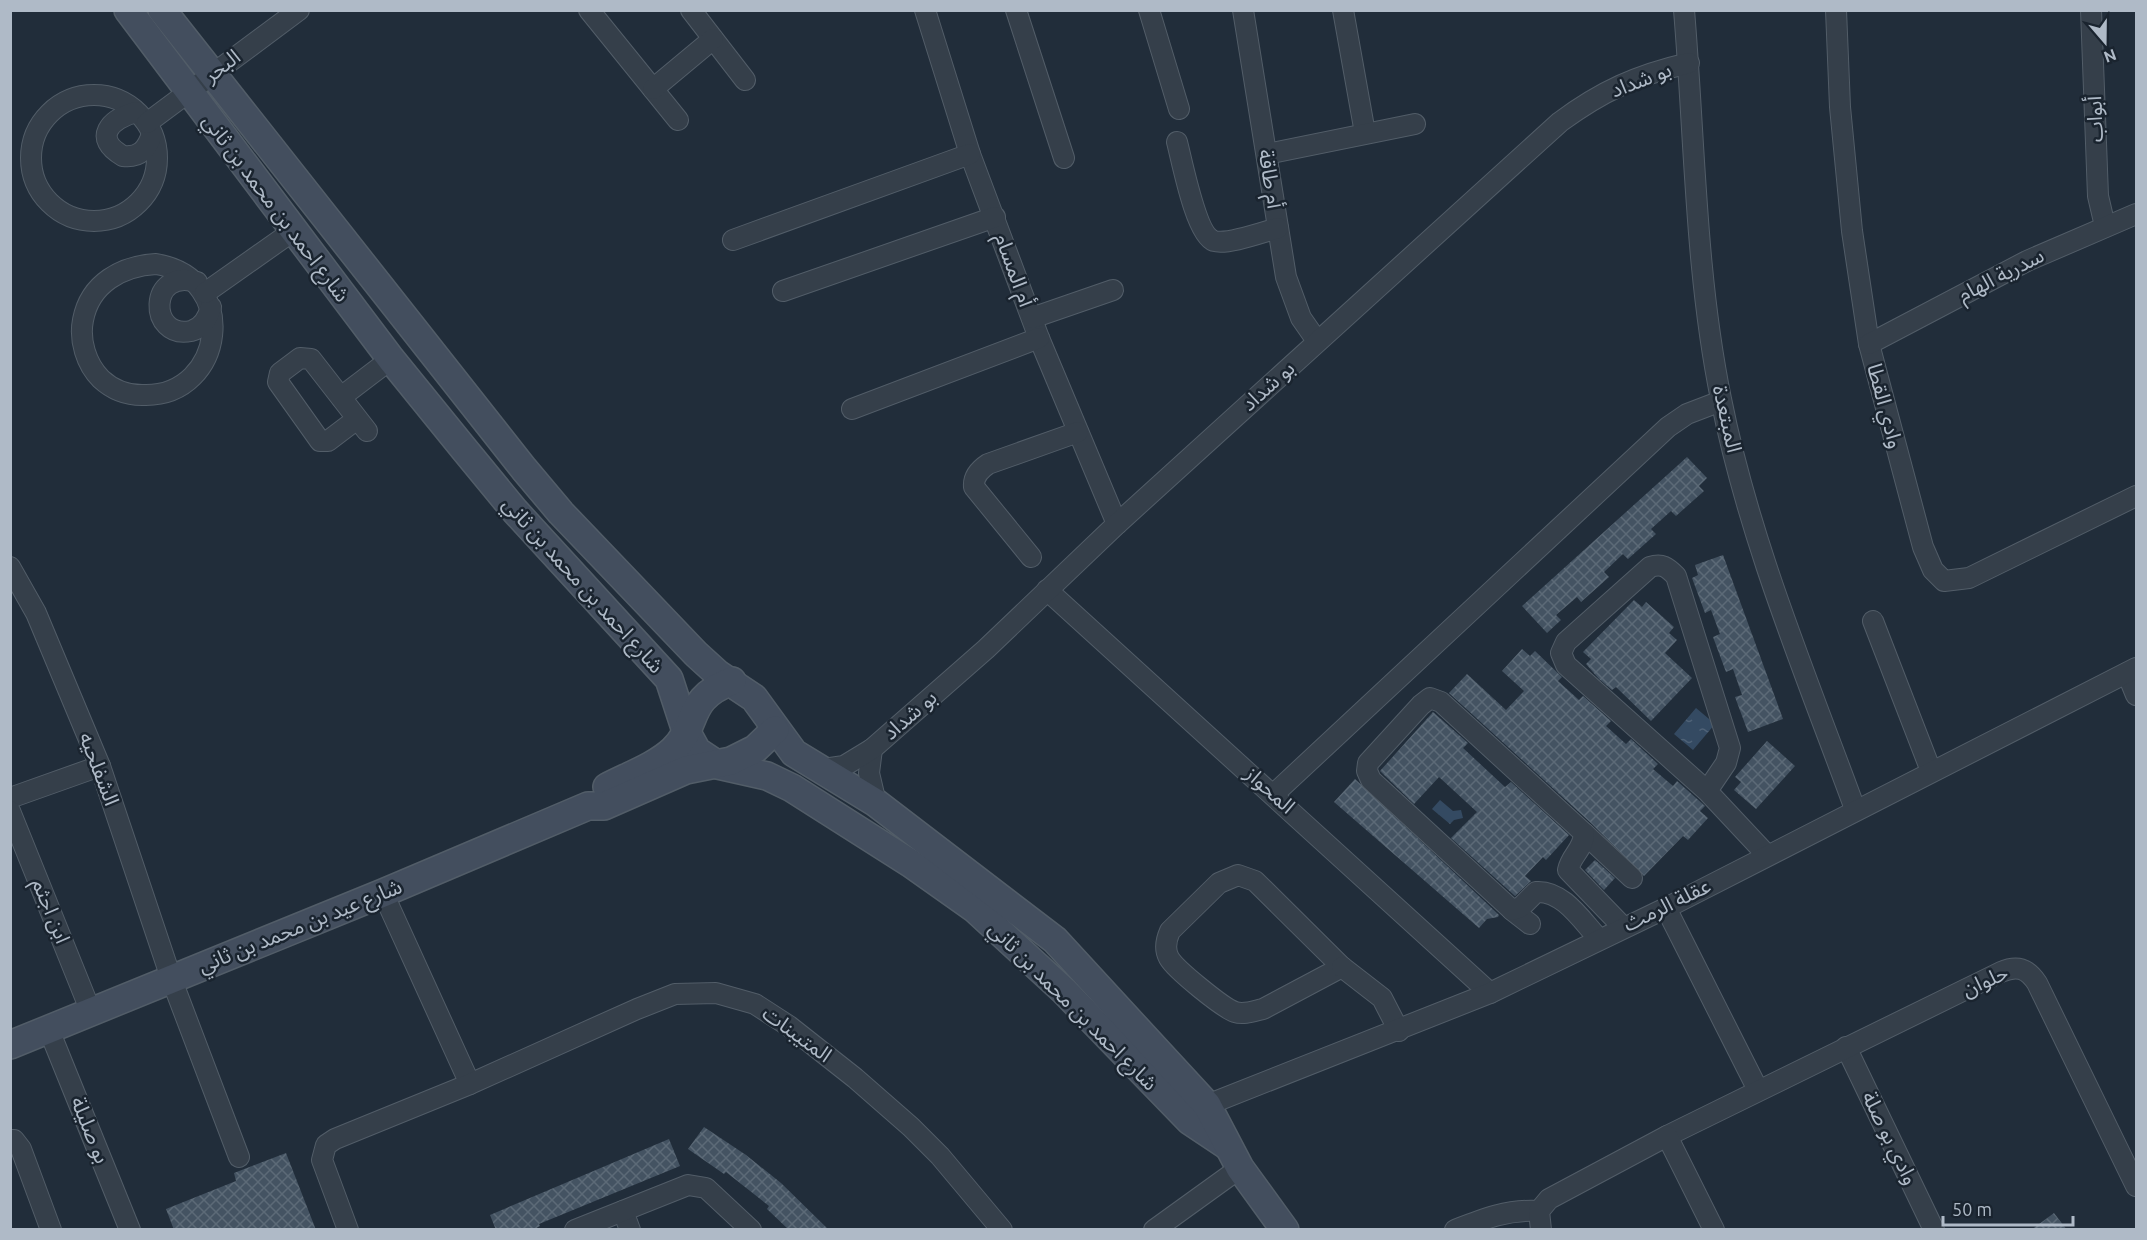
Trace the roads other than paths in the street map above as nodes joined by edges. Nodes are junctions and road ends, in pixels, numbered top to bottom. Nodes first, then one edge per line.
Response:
1 (128, 10) edge
2 (162, 10) edge
3 (299, 10) edge
4 (589, 10) edge
5 (691, 10) edge
6 (925, 10) edge
7 (1016, 10) edge
8 (1149, 10) edge
9 (1243, 10) edge
10 (1342, 10) edge
11 (1684, 10) edge
12 (1836, 10) edge
13 (2091, 10) edge
14 (713, 39) junction
15 (1689, 63) junction
16 (211, 74) junction
17 (745, 80) dead end
18 (653, 89) junction
19 (188, 92) junction
20 (1179, 109) dead end
21 (678, 120) dead end
22 (145, 123) junction
23 (1415, 124) dead end
24 (1365, 133) junction
25 (1177, 142) dead end
26 (970, 154) junction
27 (1267, 154) junction
28 (1064, 158) dead end
29 (2136, 214) edge
30 (995, 217) junction
31 (2105, 226) junction
32 (1278, 228) junction
33 (293, 231) junction
34 (733, 240) dead end
35 (1113, 290) dead end
36 (783, 291) dead end
37 (204, 294) junction
38 (1032, 318) junction
39 (1039, 338) junction
40 (1317, 341) junction
41 (1869, 344) junction
42 (391, 359) junction
43 (341, 397) junction
44 (1721, 400) junction
45 (852, 409) dead end
46 (1078, 432) junction
47 (2136, 496) edge
48 (1117, 524) junction
49 (1031, 557) dead end
50 (14, 579) edge
51 (1047, 590) junction
52 (1873, 621) dead end
53 (2132, 670) edge
54 (732, 681) junction
55 (2136, 694) edge
56 (775, 730) junction
57 (686, 731) junction
58 (872, 749) junction
59 (718, 765) junction
60 (100, 766) junction
61 (817, 770) junction
62 (1931, 771) junction
63 (1707, 791) junction
64 (1274, 794) junction
65 (10, 798) edge
66 (876, 803) junction
67 (588, 806) junction
68 (1855, 809) junction
69 (10, 811) edge
70 (1584, 833) junction
71 (1766, 854) junction
72 (1632, 879) dead end
73 (383, 893) junction
74 (1666, 908) junction
75 (1512, 910) junction
76 (1530, 924) dead end
77 (1623, 927) junction
78 (1599, 939) junction
79 (1342, 967) junction
80 (171, 978) junction
81 (1490, 993) junction
82 (91, 1012) junction
83 (49, 1030) junction
84 (1399, 1031) junction
85 (10, 1045) edge
86 (1846, 1047) junction
87 (470, 1084) junction
88 (1758, 1090) junction
89 (1198, 1113) junction
90 (1666, 1136) junction
91 (10, 1140) edge
92 (239, 1157) dead end
93 (1235, 1158) junction
94 (2136, 1186) edge
95 (622, 1211) junction
96 (1540, 1220) edge
97 (51, 1230) edge
98 (130, 1230) edge
99 (348, 1230) edge
100 (575, 1230) edge
101 (630, 1230) edge
102 (751, 1230) edge
103 (1002, 1230) edge
104 (1154, 1230) edge
105 (1285, 1230) edge
106 (1455, 1230) edge
107 (1714, 1230) edge
108 (1934, 1230) edge

1 - 19 street, شارع احمد بن محمد بن ثاني
2 - 16 street, شارع احمد بن محمد بن ثاني
3 - 16 street, البحر
4 - 18 street
5 - 14 street
6 - 26 street, أم المسام
7 - 28 street
8 - 20 street
9 - 27 street, أم طاقة
10 - 24 street
11 - 15 street, المبتعدة
12 - 41 street, وادي القطا
13 - 31 street, أبواب
14 - 17 street
14 - 18 street
15 - 40 street, بو شداد
15 - 44 street, المبتعدة
16 - 19 street, البحر
16 - 54 street, شارع احمد بن محمد بن ثاني
18 - 21 street
19 - 22 street, البحر
19 - 33 street, شارع احمد بن محمد بن ثاني
22 - 22 street
23 - 24 street
24 - 27 street
25 - 32 street
26 - 30 street, أم المسام
26 - 34 street
27 - 32 street, أم طاقة
29 - 31 street, سدرية الهام
30 - 36 street
30 - 38 street, أم المسام
31 - 41 street, سدرية الهام
32 - 40 street, أم طاقة
33 - 37 street
33 - 42 street, شارع احمد بن محمد بن ثاني
35 - 38 street
37 - 37 street
38 - 39 street, أم المسام
39 - 45 street
39 - 46 street, أم المسام
40 - 48 street, بو شداد
41 - 47 street, وادي القطا
42 - 43 street
42 - 57 street, شارع احمد بن محمد بن ثاني
43 - 43 street
44 - 64 street
44 - 68 street, المبتعدة
46 - 48 street, أم المسام
46 - 49 street
48 - 51 street, بو شداد
50 - 60 street, الشفلحيه
51 - 58 street, بو شداد
51 - 64 street, المحواز
52 - 62 street
53 - 55 street
53 - 62 street, عقلة الرمث
54 - 56 street, شارع احمد بن محمد بن ثاني
54 - 57 street, شارع عيد بن محمد بن ثاني
56 - 59 street, شارع عيد بن محمد بن ثاني
56 - 61 street, شارع احمد بن محمد بن ثاني
57 - 59 street, شارع احمد بن محمد بن ثاني
57 - 67 street, شارع عيد بن محمد بن ثاني
58 - 61 street, بو شداد
58 - 66 street, بو شداد
59 - 67 street, شارع عيد بن محمد بن ثاني
59 - 89 street, شارع احمد بن محمد بن ثاني
60 - 65 street
60 - 80 street, الشفلحيه
61 - 66 street, شارع احمد بن محمد بن ثاني
62 - 68 street, عقلة الرمث
63 - 63 street
63 - 71 street
64 - 81 street, المحواز
66 - 89 street, شارع احمد بن محمد بن ثاني
67 - 73 street, شارع عيد بن محمد بن ثاني
68 - 71 street, عقلة الرمث
69 - 82 street, ابن اجثم
70 - 72 street
70 - 75 street
70 - 77 street
71 - 74 street, عقلة الرمث
73 - 80 street, شارع عيد بن محمد بن ثاني
73 - 87 street
74 - 77 street, عقلة الرمث
74 - 88 street
75 - 76 street
75 - 78 street
77 - 78 street, عقلة الرمث
78 - 81 street, عقلة الرمث
79 - 79 street
79 - 84 street
80 - 82 street, شارع عيد بن محمد بن ثاني
80 - 92 street, الشفلحيه
81 - 84 street, عقلة الرمث
82 - 83 street, شارع عيد بن محمد بن ثاني
83 - 85 street, شارع عيد بن محمد بن ثاني
83 - 98 street, بو صليلة
84 - 89 street, عقلة الرمث
86 - 88 street, حلوان
86 - 94 street, حلوان
86 - 108 street, وادي بو صلة
87 - 99 street, المتيبنات
87 - 103 street, المتيبنات
88 - 90 street, حلوان
89 - 93 street, شارع احمد بن محمد بن ثاني
90 - 96 street, حلوان
90 - 107 street
91 - 97 street
93 - 104 street
93 - 105 street, شارع احمد بن محمد بن ثاني
95 - 100 street
95 - 101 street
95 - 102 street
96 - 106 street

